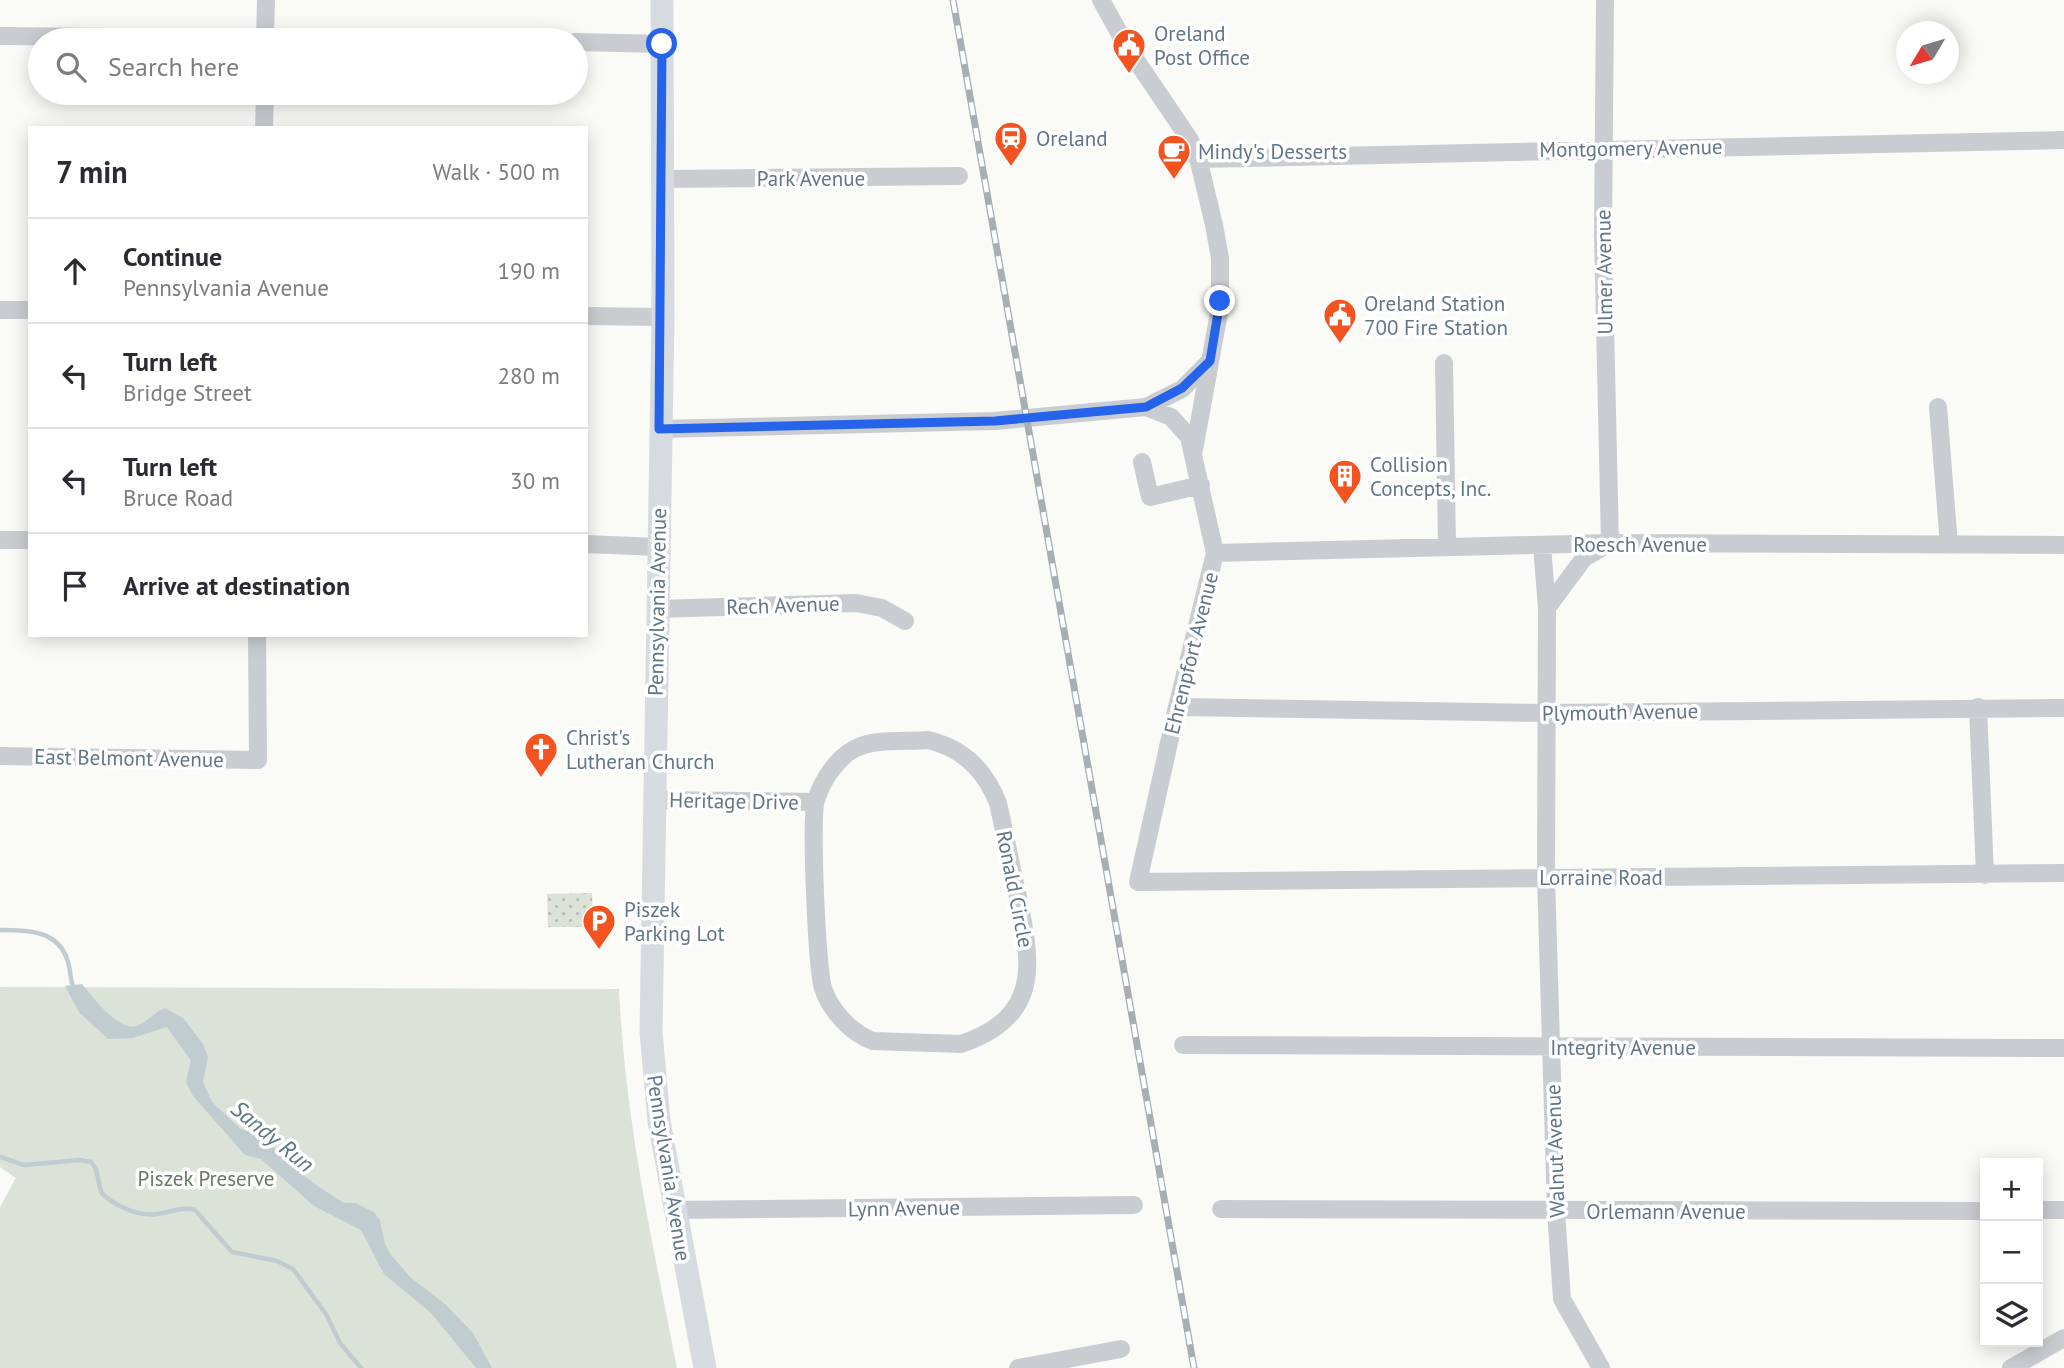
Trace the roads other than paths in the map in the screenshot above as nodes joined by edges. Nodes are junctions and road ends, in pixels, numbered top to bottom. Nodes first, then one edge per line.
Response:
1 (266, 0) edge
2 (662, 0) edge
3 (1605, 0) edge
4 (1107, 2) edge
5 (265, 28) edge
6 (0, 36) edge
7 (28, 36) edge
8 (588, 42) edge
9 (662, 44) junction
10 (265, 105) edge
11 (264, 126) edge
12 (2064, 140) edge
13 (1604, 148) junction
14 (1198, 159) junction
15 (959, 177) dead end
16 (663, 179) junction
17 (0, 310) edge
18 (28, 310) edge
19 (588, 316) edge
20 (663, 317) junction
21 (1210, 361) junction
22 (1444, 363) dead end
23 (1146, 407) junction
24 (1938, 407) dead end
25 (659, 429) junction
26 (1194, 452) junction
27 (1142, 462) dead end
28 (1201, 485) junction
29 (0, 540) edge
30 (28, 540) edge
31 (1610, 543) junction
32 (588, 544) edge
33 (1542, 545) junction
34 (1949, 545) junction
35 (2064, 545) edge
36 (658, 547) junction
37 (1447, 547) junction
38 (1215, 553) junction
39 (1547, 608) junction
40 (657, 609) junction
41 (905, 621) dead end
42 (257, 637) edge
43 (1177, 707) junction
44 (1978, 707) junction
45 (2064, 708) edge
46 (1547, 713) junction
47 (0, 756) edge
48 (654, 800) junction
49 (815, 802) junction
50 (2064, 873) edge
51 (1985, 875) junction
52 (1546, 877) junction
53 (1138, 882) joint
54 (1183, 1045) dead end
55 (1552, 1046) junction
56 (2064, 1048) edge
57 (1134, 1205) dead end
58 (1221, 1209) dead end
59 (674, 1210) junction
60 (1980, 1210) edge
61 (2043, 1210) edge
62 (2064, 1210) edge
63 (1556, 1211) junction
64 (2064, 1338) edge
65 (1121, 1349) dead end
66 (705, 1368) edge
67 (1018, 1368) edge
68 (1601, 1368) edge
69 (2011, 1368) edge

1 - 5 street
2 - 9 main road, Pennsylvania Avenue
3 - 13 street, Ulmer Avenue
4 - 14 street
6 - 7 street
8 - 9 street
9 - 16 main road, Pennsylvania Avenue
10 - 11 street
12 - 13 street, Montgomery Avenue
13 - 14 street, Montgomery Avenue
13 - 31 street, Ulmer Avenue
14 - 21 street
15 - 16 street, Park Avenue
16 - 20 main road, Pennsylvania Avenue
17 - 18 street
19 - 20 street
20 - 25 main road, Pennsylvania Avenue
21 - 23 street
21 - 26 street
22 - 37 street
23 - 25 street
23 - 26 street, Ehrenpfort Avenue
24 - 34 street
25 - 36 main road, Pennsylvania Avenue
26 - 28 street, Ehrenpfort Avenue
27 - 28 street
28 - 38 street, Ehrenpfort Avenue
29 - 30 street
31 - 33 street, Roesch Avenue
31 - 34 street, Roesch Avenue
31 - 39 street
32 - 36 street
33 - 37 street, Roesch Avenue
33 - 39 street, Walnut Avenue
34 - 35 street, Roesch Avenue
36 - 40 main road, Pennsylvania Avenue
37 - 38 street, Roesch Avenue
38 - 43 street, Ehrenpfort Avenue
39 - 46 street, Walnut Avenue
40 - 41 street, Rech Avenue
40 - 48 main road, Pennsylvania Avenue
42 - 47 street, East Belmont Avenue
43 - 46 street, Plymouth Avenue
43 - 53 street, Ehrenpfort Avenue
44 - 45 street, Plymouth Avenue
44 - 46 street, Plymouth Avenue
44 - 51 street
46 - 52 street, Walnut Avenue
48 - 49 street, Heritage Drive
48 - 59 main road, Pennsylvania Avenue
49 - 49 street, Ronald Circle
50 - 51 street, Lorraine Road
51 - 52 street, Lorraine Road
52 - 53 street, Lorraine Road
52 - 55 street, Walnut Avenue
54 - 55 street, Integrity Avenue
55 - 56 street, Integrity Avenue
55 - 63 street, Walnut Avenue
57 - 59 street, Lynn Avenue
58 - 63 street, Orlemann Avenue
59 - 66 main road, Pennsylvania Avenue
60 - 63 street, Orlemann Avenue
61 - 62 street
63 - 68 street, Walnut Avenue
64 - 69 street
65 - 67 street

